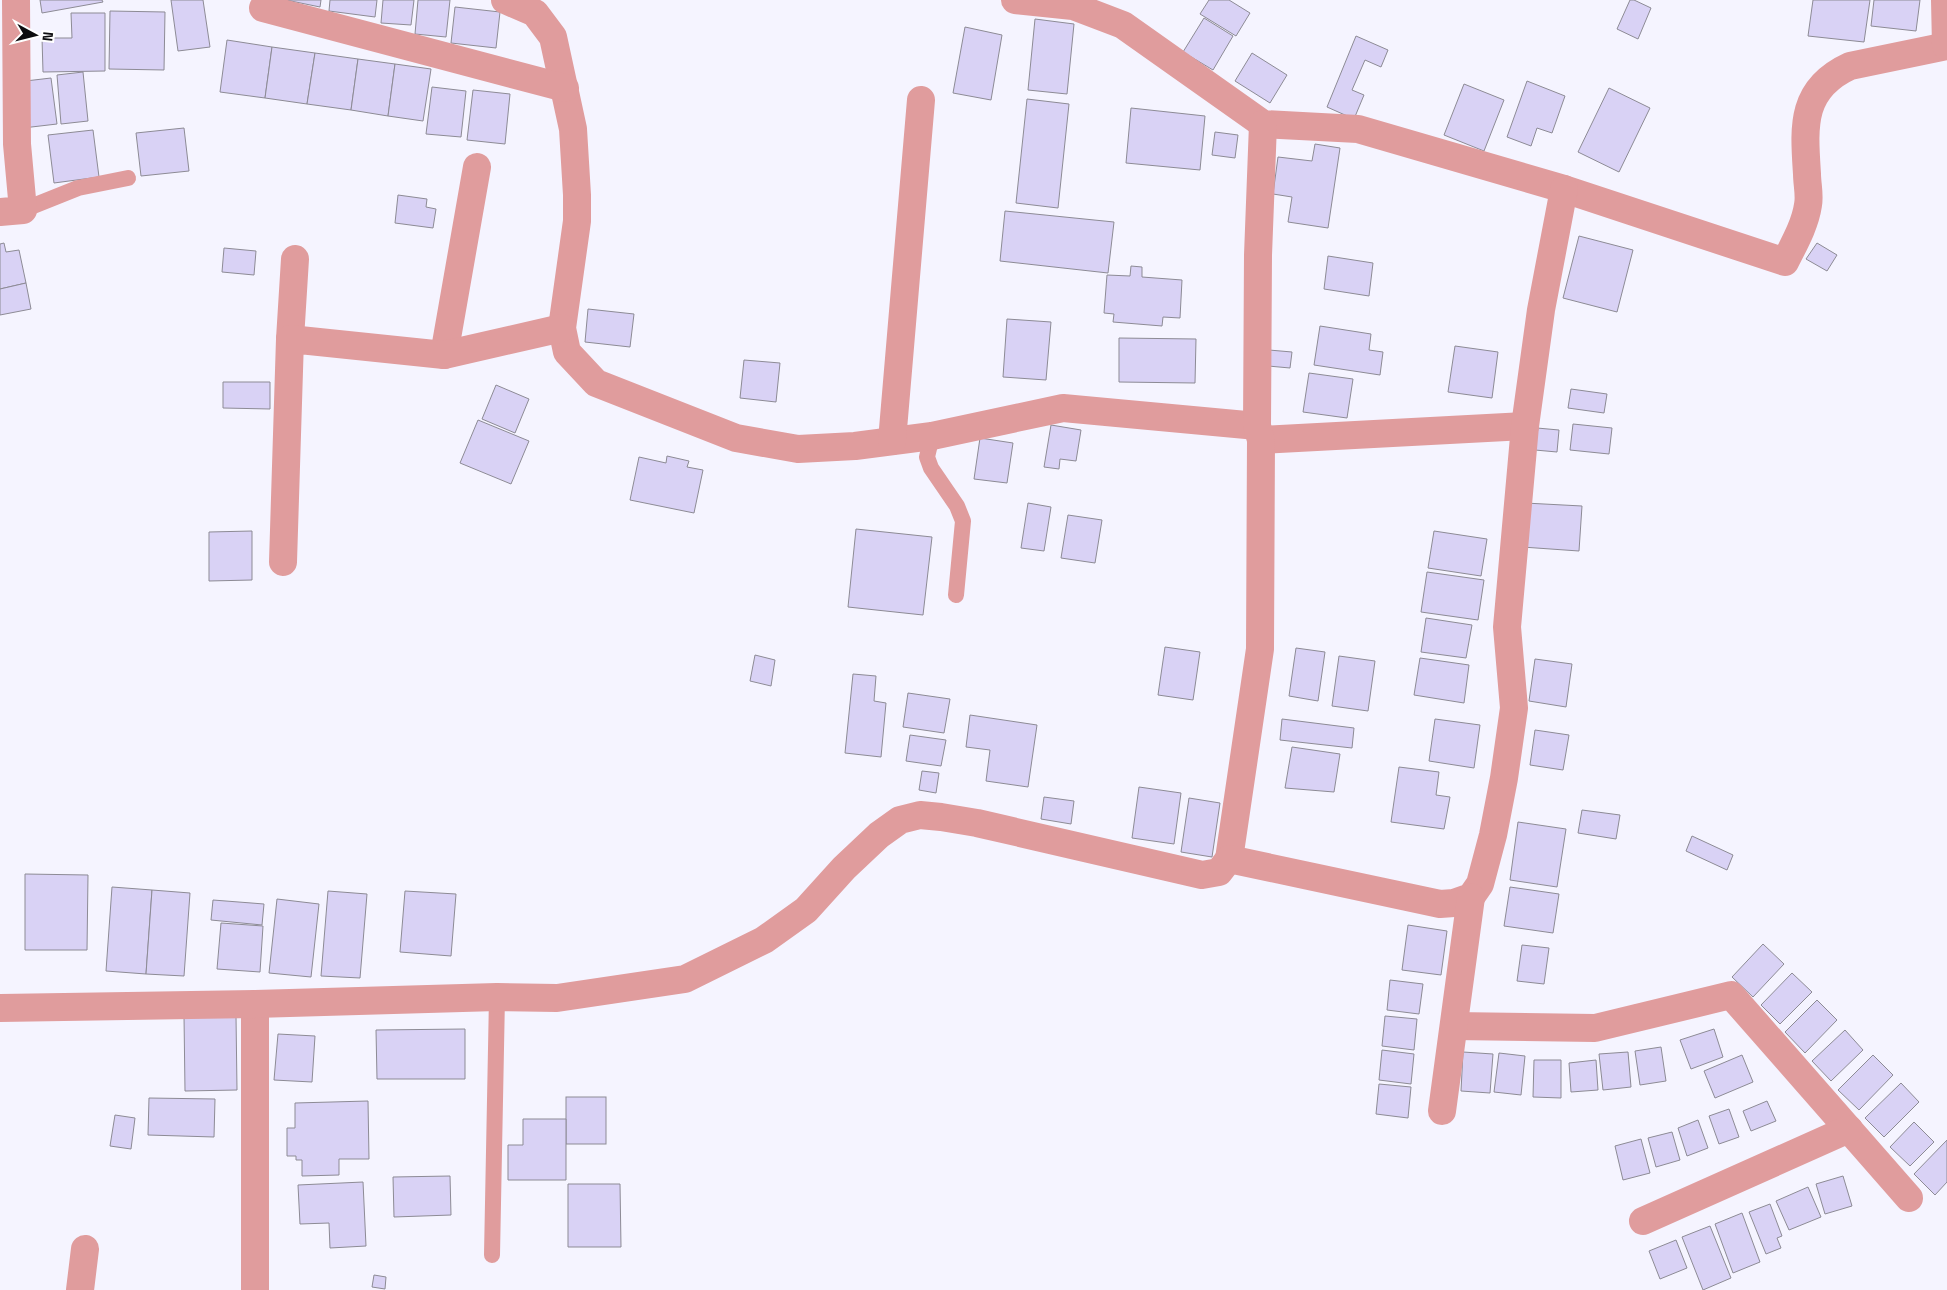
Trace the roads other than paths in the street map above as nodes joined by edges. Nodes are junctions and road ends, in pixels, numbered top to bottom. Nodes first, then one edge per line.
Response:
1 (16, 0) edge
2 (505, 0) edge
3 (1016, 0) edge
4 (1945, 0) edge
5 (263, 8) dead end
6 (1946, 46) edge
7 (565, 88) junction
8 (921, 100) dead end
9 (1263, 124) junction
10 (478, 167) dead end
11 (128, 178) dead end
12 (1564, 189) junction
13 (12, 211) edge
14 (295, 260) dead end
15 (562, 328) junction
16 (290, 339) junction
17 (444, 356) junction
18 (1525, 426) junction
19 (1259, 433) junction
20 (932, 436) junction
21 (892, 441) junction
22 (283, 562) dead end
23 (956, 595) dead end
24 (1229, 860) junction
25 (1471, 897) junction
26 (497, 997) junction
27 (255, 1004) junction
28 (0, 1008) edge
29 (1454, 1026) junction
30 (1442, 1111) dead end
31 (1850, 1129) junction
32 (1910, 1198) dead end
33 (1643, 1221) dead end
34 (85, 1249) dead end
35 (492, 1255) dead end
36 (80, 1290) edge
37 (255, 1290) edge

1 - 13 street
2 - 7 street
3 - 9 street
4 - 6 street
5 - 7 street
6 - 12 street
7 - 15 street
8 - 21 street
9 - 12 street
9 - 19 street
10 - 17 street
11 - 13 lane
12 - 18 street
14 - 16 street
15 - 17 street
15 - 21 street
16 - 17 street
16 - 22 street
18 - 19 street
18 - 25 street
19 - 20 street
19 - 24 street
20 - 21 street
20 - 23 lane
24 - 25 street
24 - 26 street
25 - 29 street
26 - 27 street
26 - 35 lane
27 - 28 street
27 - 37 street
29 - 30 street
29 - 31 street
31 - 32 street
31 - 33 street
34 - 36 street

